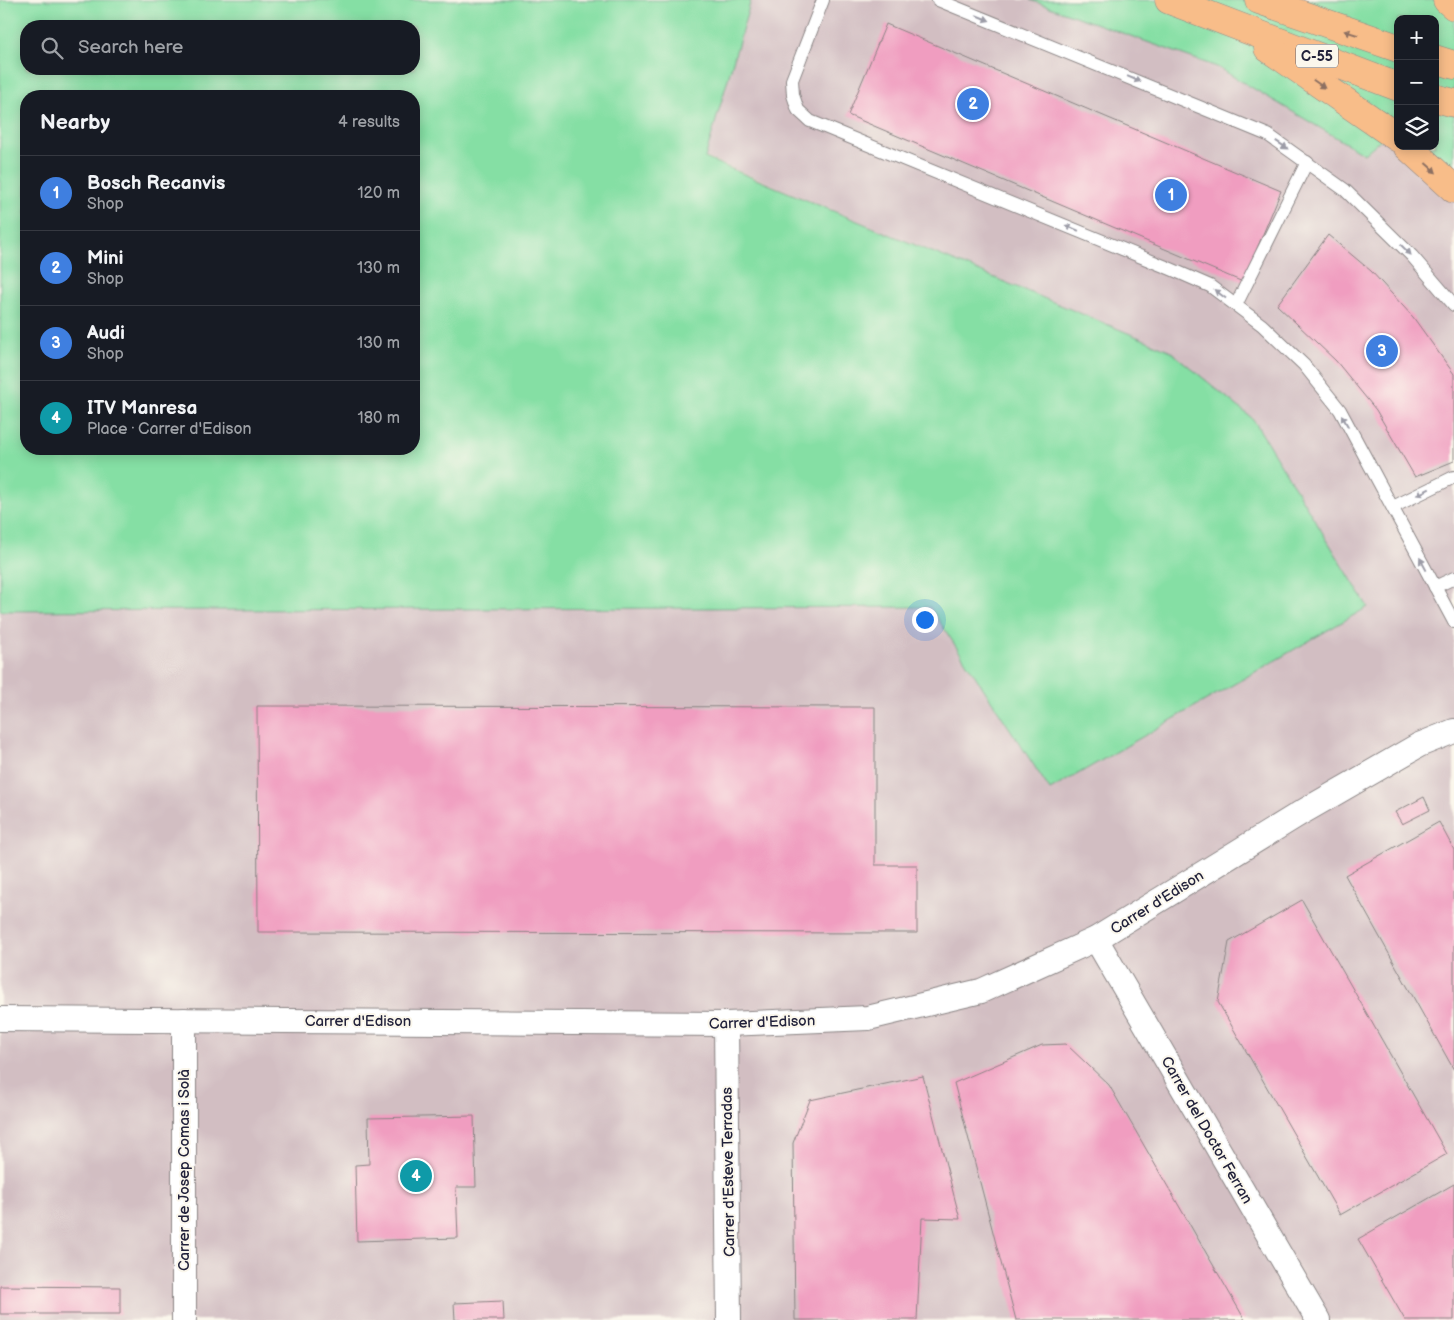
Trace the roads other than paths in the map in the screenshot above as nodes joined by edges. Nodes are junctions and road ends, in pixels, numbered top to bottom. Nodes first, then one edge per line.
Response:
1 (823, 0) edge
2 (938, 0) edge
3 (1169, 0) edge
4 (1259, 0) edge
5 (1447, 0) edge
6 (1454, 6) edge
7 (1236, 26) junction
8 (1394, 47) edge
9 (1438, 60) edge
10 (1454, 65) edge
11 (1394, 85) edge
12 (1439, 99) edge
13 (1454, 103) edge
14 (1394, 135) edge
15 (1411, 150) edge
16 (1307, 162) junction
17 (1454, 189) edge
18 (1236, 305) junction
19 (1454, 305) edge
20 (1454, 477) edge
21 (1393, 506) junction
22 (1454, 578) edge
23 (1435, 587) junction
24 (1454, 622) edge
25 (1454, 731) edge
26 (1096, 939) junction
27 (0, 1020) edge
28 (184, 1020) junction
29 (726, 1024) junction
30 (184, 1320) edge
31 (729, 1320) edge
32 (1318, 1320) edge

18 -> 1 lane
2 -> 16 lane
3 - 7 highway, C-55
8 -> 4 highway, C-55
5 - 6 highway
7 - 11 highway, C-55
7 -> 14 highway
9 - 10 highway
12 - 13 highway
15 -> 17 highway
16 - 18 lane
16 -> 19 lane
21 -> 18 lane
20 -> 21 lane
23 -> 21 lane
22 - 23 lane
23 - 24 lane
25 - 26 street, Carrer d'Edison
26 - 29 street, Carrer d'Edison
26 - 32 street, Carrer del Doctor Ferran
27 - 28 street, Carrer d'Edison
28 - 29 street, Carrer d'Edison
28 - 30 street, Carrer de Josep Comas i Solà
29 - 31 street, Carrer d'Esteve Terradas

